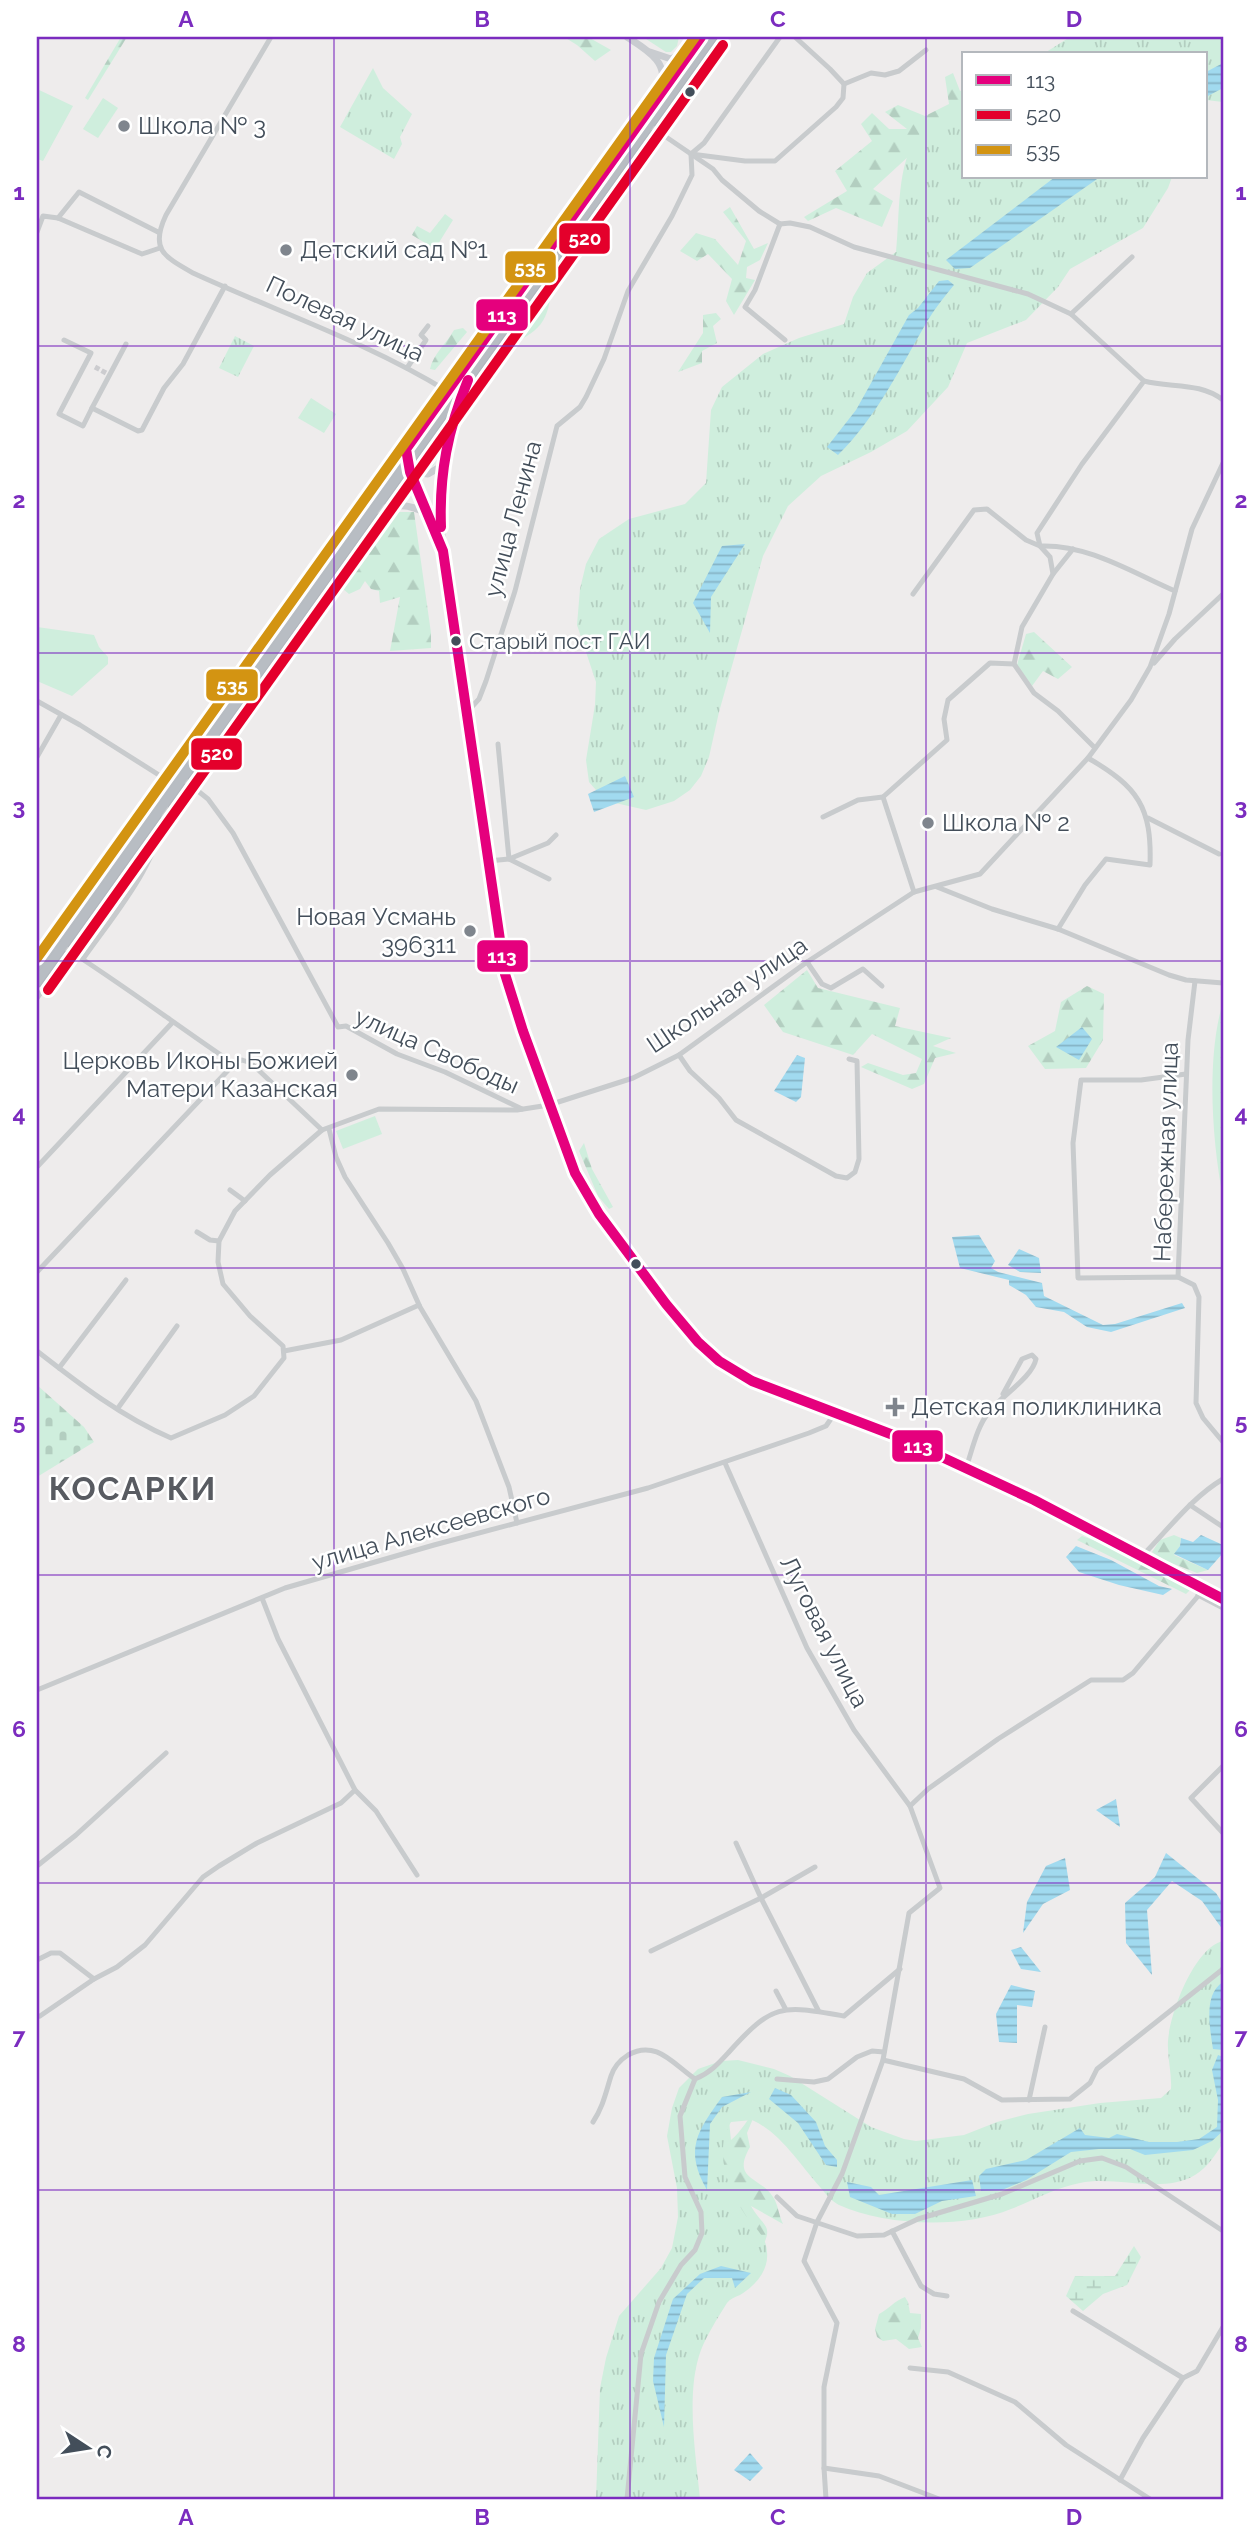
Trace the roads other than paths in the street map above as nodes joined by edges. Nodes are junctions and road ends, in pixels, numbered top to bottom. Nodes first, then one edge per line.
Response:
1 (271, 37) edge
2 (627, 37) edge
3 (712, 37) edge
4 (780, 37) edge
5 (795, 37) edge
6 (698, 41) edge
7 (926, 50) dead end
8 (647, 51) junction
9 (844, 84) junction
10 (653, 103) junction
11 (650, 126) junction
12 (691, 155) junction
13 (58, 218) junction
14 (780, 223) junction
15 (37, 232) edge
16 (158, 232) junction
17 (160, 248) junction
18 (1132, 257) dead end
19 (225, 286) junction
20 (1071, 314) junction
21 (428, 326) dead end
22 (64, 340) dead end
23 (785, 340) dead end
24 (126, 344) dead end
25 (86, 362) junction
26 (95, 367) tunnel mouth
27 (407, 368) junction
28 (471, 373) junction
29 (1143, 381) junction
30 (447, 391) junction
31 (1223, 400) edge
32 (92, 408) junction
33 (406, 449) junction
34 (1223, 463) edge
35 (440, 467) junction
36 (409, 468) junction
37 (373, 512) junction
38 (430, 515) junction
39 (1040, 546) junction
40 (1073, 549) junction
41 (443, 551) junction
42 (1053, 574) junction
43 (1175, 592) junction
44 (913, 594) dead end
45 (1223, 594) edge
46 (1014, 664) junction
47 (1150, 667) junction
48 (37, 701) edge
49 (468, 711) junction
50 (61, 715) junction
51 (498, 744) dead end
52 (1095, 748) junction
53 (37, 757) edge
54 (1088, 758) junction
55 (183, 779) junction
56 (170, 782) junction
57 (883, 797) junction
58 (166, 802) junction
59 (823, 817) dead end
60 (1148, 818) junction
61 (556, 835) dead end
62 (1219, 854) dead end
63 (509, 859) junction
64 (488, 861) junction
65 (549, 879) dead end
66 (936, 887) junction
67 (91, 891) junction
68 (914, 892) junction
69 (1058, 929) junction
70 (67, 949) junction
71 (37, 952) edge
72 (83, 959) junction
73 (807, 962) junction
74 (37, 967) edge
75 (1195, 981) junction
76 (37, 982) edge
77 (1223, 983) edge
78 (882, 986) dead end
79 (37, 998) edge
80 (172, 1023) junction
81 (679, 1055) junction
82 (849, 1059) dead end
83 (234, 1063) junction
84 (1186, 1074) junction
85 (549, 1105) junction
86 (522, 1109) junction
87 (325, 1129) junction
88 (37, 1167) edge
89 (230, 1190) dead end
90 (245, 1201) junction
91 (197, 1232) dead end
92 (219, 1241) junction
93 (37, 1272) edge
94 (1178, 1277) junction
95 (126, 1280) dead end
96 (419, 1305) junction
97 (177, 1326) dead end
98 (37, 1351) edge
99 (284, 1352) junction
100 (59, 1368) junction
101 (1003, 1394) junction
102 (118, 1408) junction
103 (835, 1413) junction
104 (1223, 1442) edge
105 (725, 1463) junction
106 (966, 1468) junction
107 (1223, 1479) edge
108 (1190, 1505) junction
109 (517, 1522) junction
110 (1223, 1527) edge
111 (1142, 1556) junction
112 (1201, 1592) junction
113 (262, 1598) junction
114 (1223, 1599) edge
115 (1223, 1608) edge
116 (37, 1690) edge
117 (166, 1753) dead end
118 (1223, 1766) edge
119 (355, 1790) junction
120 (910, 1806) junction
121 (1223, 1833) edge
122 (736, 1843) dead end
123 (37, 1866) edge
124 (815, 1867) dead end
125 (417, 1875) dead end
126 (761, 1898) junction
127 (651, 1951) dead end
128 (37, 1959) edge
129 (901, 1969) junction
130 (1223, 1969) edge
131 (93, 1979) junction
132 (776, 1991) dead end
133 (785, 2008) junction
134 (818, 2010) junction
135 (40, 2017) dead end
136 (1045, 2027) dead end
137 (884, 2052) junction
138 (883, 2060) junction
139 (695, 2079) junction
140 (777, 2079) dead end
141 (1030, 2100) junction
142 (593, 2122) dead end
143 (777, 2197) dead end
144 (817, 2221) junction
145 (892, 2231) junction
146 (1223, 2231) edge
147 (947, 2296) dead end
148 (1073, 2311) dead end
149 (1223, 2327) edge
150 (910, 2368) dead end
151 (1183, 2378) junction
152 (824, 2468) junction
153 (1120, 2480) junction
154 (627, 2499) edge
155 (826, 2499) edge
156 (939, 2499) edge
157 (1150, 2499) edge

1 - 16 street
2 - 8 main road
3 - 11 highway
4 - 12 street
5 - 9 street
6 - 8 main road
6 - 10 highway
7 - 9 street
8 - 10 main road
9 - 12 street
10 - 30 highway
11 - 12 street
11 - 28 highway
12 - 14 street
12 - 49 street, улица Ленина
13 - 15 street
13 - 16 street
13 - 17 street
14 - 20 street
14 - 23 street
16 - 17 street
17 - 19 street, Полевая улица
18 - 20 street
19 - 27 street, Полевая улица
19 - 32 street
20 - 29 street
21 - 27 street
22 - 25 street
24 - 32 street
25 - 26 street
25 - 32 street
27 - 30 street, Полевая улица
28 - 35 main road
28 - 36 highway
29 - 31 street
29 - 39 street
30 - 33 highway
33 - 36 main road
33 - 56 highway
34 - 43 street, Школьная улица
35 - 36 main road
35 - 41 main road
36 - 37 highway
36 - 38 main road
37 - 38 main road
37 - 55 highway
38 - 41 main road
39 - 40 street
39 - 42 street
39 - 44 street
40 - 42 street
40 - 43 street
41 - 49 main road, улица Ленина
42 - 46 street
43 - 47 street, Школьная улица
45 - 47 street, Школьная улица
46 - 52 street
46 - 57 street
47 - 52 street, Школьная улица
48 - 50 street
49 - 64 main road, улица Ленина
50 - 53 street
50 - 56 street
51 - 63 street
52 - 54 street, Школьная улица
54 - 60 street
54 - 66 street, Школьная улица
55 - 58 highway
55 - 86 street, улица Свободы
56 - 67 highway
57 - 59 street
57 - 68 street
58 - 70 highway
58 - 72 street
60 - 62 street
60 - 69 street
61 - 63 street
63 - 64 street
63 - 65 street
64 - 85 main road, улица Ленина
66 - 68 street, Школьная улица
66 - 69 street
67 - 71 street
67 - 74 highway
68 - 73 street, Школьная улица
69 - 75 street
70 - 72 street
70 - 76 highway
70 - 79 street
72 - 80 street
73 - 78 street
73 - 81 street, Школьная улица
75 - 77 street
75 - 84 street, Набережная улица
80 - 83 street
80 - 88 street
81 - 82 street
81 - 85 street, Школьная улица
83 - 87 street
83 - 93 street
84 - 94 street, Набережная улица
84 - 94 street, Набережная улица
85 - 86 street, улица Свободы
85 - 103 main road, улица Ленина
86 - 87 street, улица Свободы
87 - 90 street, улица Свободы
87 - 96 street
89 - 90 street
90 - 92 street, улица Свободы
91 - 92 street
92 - 99 street
94 - 104 street
95 - 100 street
96 - 99 street
96 - 109 street
97 - 102 street
98 - 100 street
99 - 102 street
100 - 102 street
101 - 101 street
101 - 106 street
103 - 105 street, улица Алексеевского
103 - 106 main road, улица Ленина
105 - 109 street, улица Алексеевского
105 - 120 street, Луговая улица
106 - 111 main road, улица Ленина
107 - 108 street
108 - 110 street
108 - 111 street
109 - 113 street, улица Алексеевского
111 - 112 main road, улица Ленина
112 - 114 main road, улица Ленина
112 - 115 street
112 - 120 street
113 - 116 street, улица Алексеевского
113 - 119 street
117 - 123 street
118 - 121 street
119 - 125 street
119 - 131 street
120 - 129 street, Луговая улица
122 - 126 street
124 - 126 street
126 - 127 street
126 - 134 street
128 - 131 street
129 - 134 street
129 - 137 street, Луговая улица
130 - 141 street
131 - 135 street
132 - 133 street
133 - 134 street
133 - 139 street
136 - 141 street
137 - 138 street, Луговая улица
137 - 140 street
138 - 141 street
138 - 144 street, Луговая улица
139 - 142 street
139 - 154 street
143 - 144 street
144 - 145 street
144 - 152 street, Луговая улица
145 - 146 street
145 - 147 street
148 - 151 street
149 - 151 street
150 - 153 street
151 - 153 street
152 - 155 street
152 - 156 street
153 - 157 street

